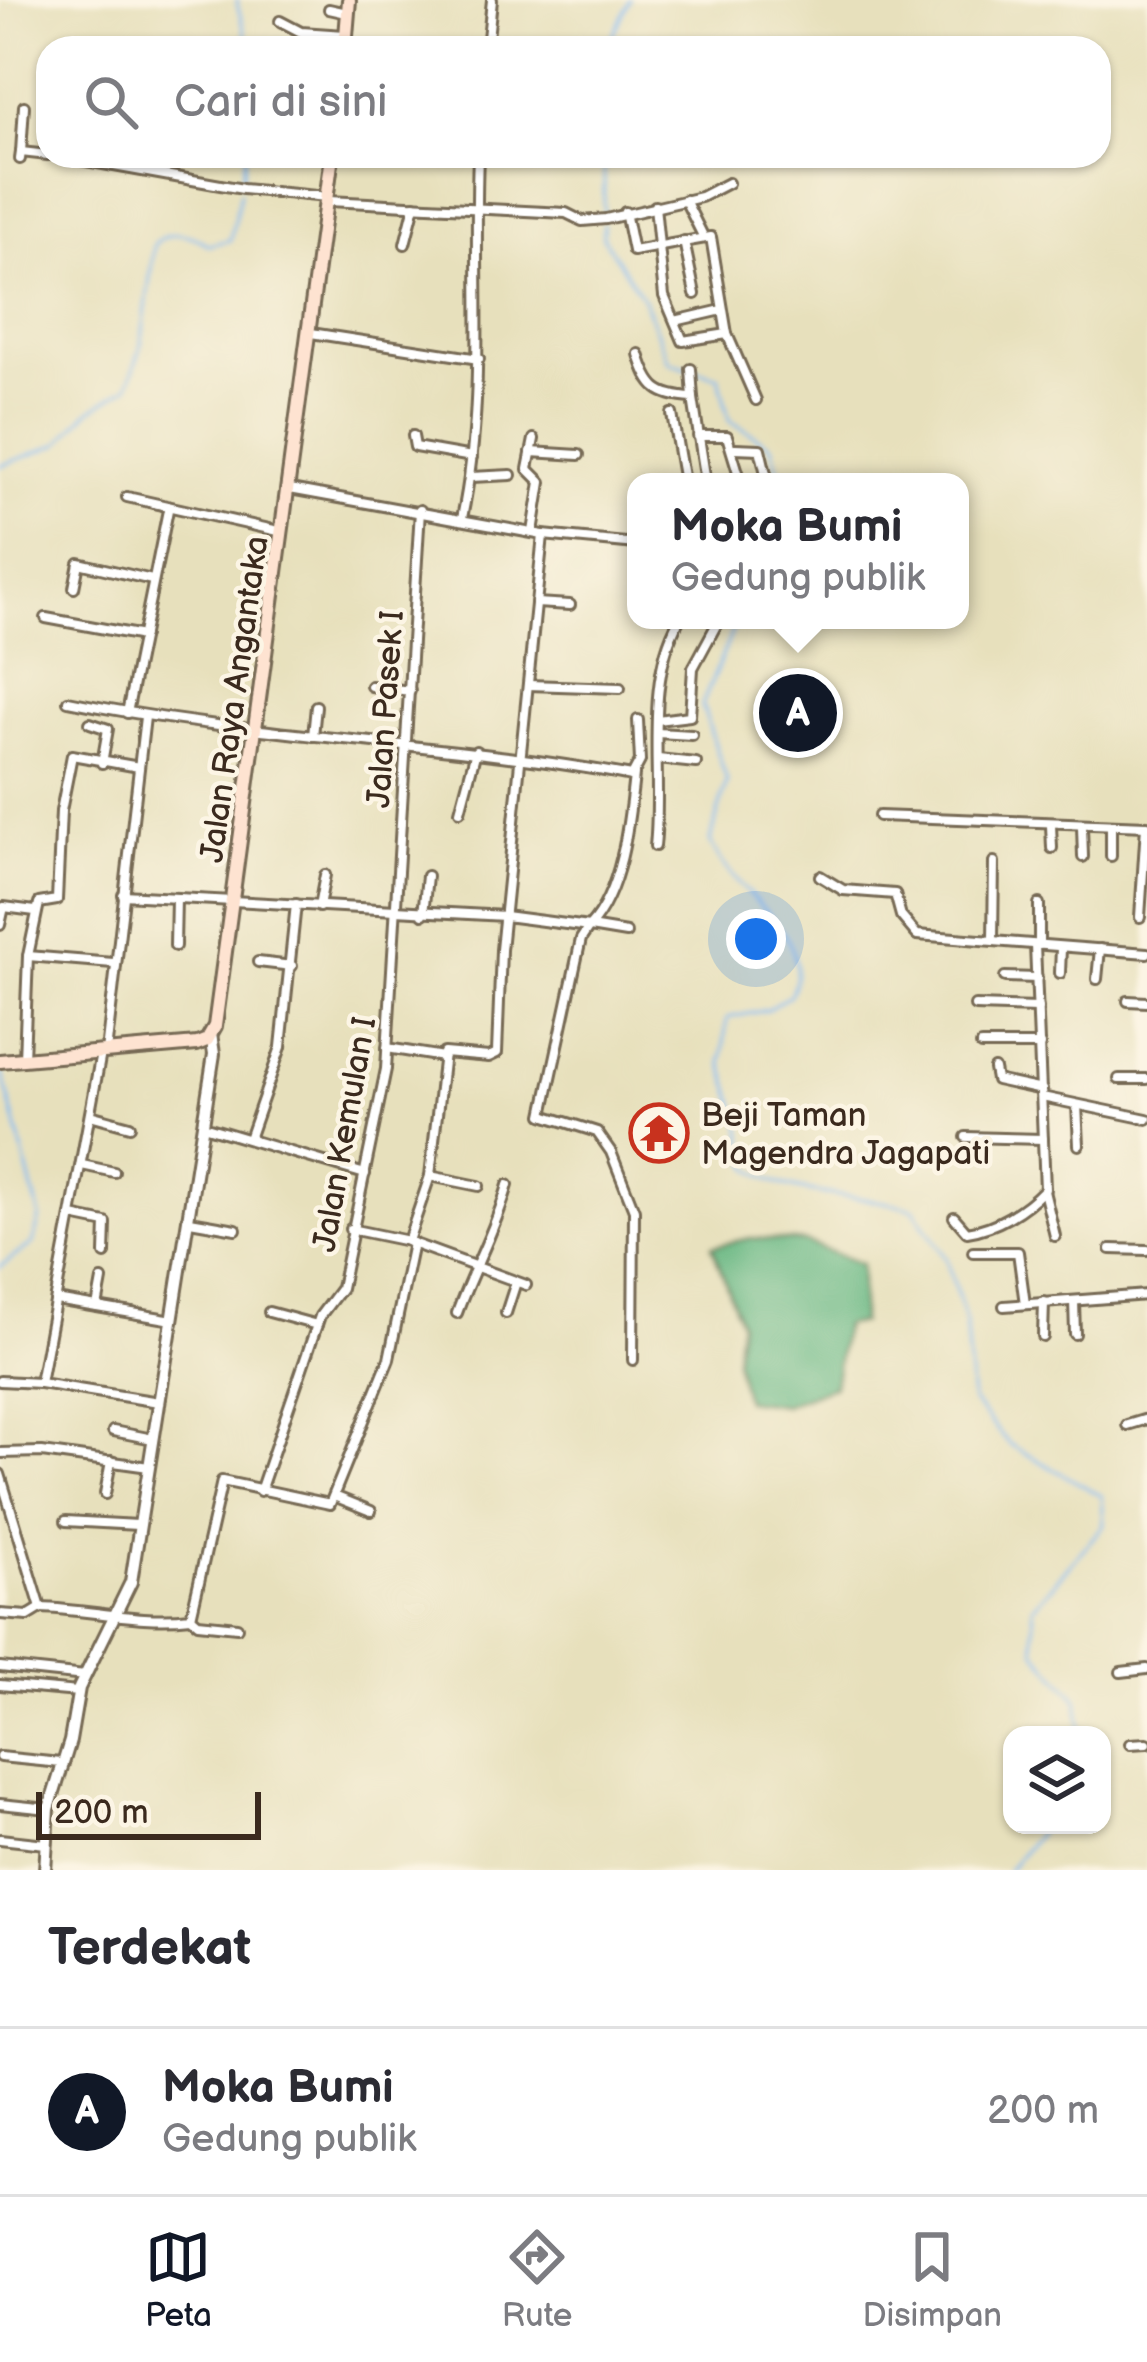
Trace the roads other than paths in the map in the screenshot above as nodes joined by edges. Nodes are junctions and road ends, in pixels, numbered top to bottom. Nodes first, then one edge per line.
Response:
1 (492, 0) edge
2 (349, 7) edge
3 (328, 9) dead end
4 (280, 21) dead end
5 (319, 36) edge
6 (489, 36) edge
7 (24, 106) dead end
8 (36, 155) edge
9 (125, 168) edge
10 (331, 168) edge
11 (478, 168) edge
12 (728, 183) dead end
13 (328, 199) junction
14 (685, 200) junction
15 (415, 205) junction
16 (655, 206) junction
17 (477, 208) junction
18 (625, 212) junction
19 (704, 238) junction
20 (684, 242) junction
21 (405, 244) dead end
22 (660, 247) junction
23 (695, 294) dead end
24 (722, 310) junction
25 (675, 321) junction
26 (311, 332) junction
27 (727, 334) junction
28 (639, 354) dead end
29 (479, 359) junction
30 (691, 369) dead end
31 (693, 398) junction
32 (756, 400) dead end
33 (672, 414) dead end
34 (413, 436) dead end
35 (698, 436) junction
36 (534, 439) dead end
37 (735, 448) junction
38 (531, 452) junction
39 (579, 455) dead end
40 (472, 457) junction
41 (682, 473) edge
42 (704, 473) edge
43 (740, 473) edge
44 (766, 473) edge
45 (511, 475) dead end
46 (471, 477) junction
47 (290, 489) junction
48 (127, 497) dead end
49 (169, 510) junction
50 (420, 510) junction
51 (462, 518) junction
52 (284, 532) junction
53 (538, 533) junction
54 (627, 543) edge
55 (152, 580) junction
56 (74, 588) dead end
57 (536, 603) junction
58 (571, 605) dead end
59 (46, 618) dead end
60 (675, 629) edge
61 (714, 629) edge
62 (143, 636) junction
63 (528, 685) junction
64 (370, 686) dead end
65 (620, 688) dead end
66 (410, 691) junction
67 (68, 701) dead end
68 (316, 706) dead end
69 (128, 713) junction
70 (145, 717) junction
71 (638, 720) dead end
72 (657, 720) junction
73 (90, 723) dead end
74 (254, 733) junction
75 (657, 734) junction
76 (692, 735) dead end
77 (313, 736) junction
78 (403, 746) junction
79 (476, 751) junction
80 (521, 755) junction
81 (658, 759) junction
82 (102, 763) junction
83 (696, 764) dead end
84 (139, 766) junction
85 (634, 776) junction
86 (460, 811) dead end
87 (879, 816) dead end
88 (1051, 825) junction
89 (1082, 826) junction
90 (1112, 826) junction
91 (1146, 826) edge
92 (656, 846) dead end
93 (1052, 848) dead end
94 (1112, 856) dead end
95 (1083, 857) dead end
96 (994, 862) dead end
97 (325, 875) dead end
98 (427, 876) dead end
99 (820, 876) dead end
100 (123, 895) junction
101 (176, 898) junction
102 (232, 899) junction
103 (296, 904) junction
104 (1039, 904) dead end
105 (38, 906) junction
106 (319, 907) junction
107 (398, 912) junction
108 (423, 914) junction
109 (505, 916) junction
110 (1140, 917) dead end
111 (0, 925) edge
112 (589, 927) junction
113 (626, 933) dead end
114 (993, 940) junction
115 (1037, 945) junction
116 (175, 946) dead end
117 (1061, 948) junction
118 (1100, 949) junction
119 (1147, 953) edge
120 (28, 956) junction
121 (258, 962) dead end
122 (113, 963) junction
123 (292, 965) junction
124 (1060, 973) dead end
125 (1005, 977) dead end
126 (1036, 978) junction
127 (1097, 979) dead end
128 (1128, 1001) dead end
129 (1147, 1002) edge
130 (975, 1006) dead end
131 (1038, 1008) junction
132 (211, 1034) junction
133 (981, 1045) dead end
134 (1040, 1045) junction
135 (387, 1048) junction
136 (104, 1053) junction
137 (16, 1056) edge
138 (443, 1057) junction
139 (994, 1069) dead end
140 (1119, 1078) dead end
141 (1147, 1079) edge
142 (1042, 1093) junction
143 (1077, 1105) junction
144 (90, 1115) junction
145 (1147, 1119) edge
146 (130, 1126) dead end
147 (208, 1127) junction
148 (966, 1137) dead end
149 (249, 1139) junction
150 (1043, 1139) junction
151 (1079, 1145) dead end
152 (82, 1165) junction
153 (114, 1172) dead end
154 (365, 1174) junction
155 (430, 1176) junction
156 (508, 1185) dead end
157 (478, 1186) dead end
158 (1043, 1191) junction
159 (72, 1216) junction
160 (953, 1216) dead end
161 (190, 1221) junction
162 (236, 1229) dead end
163 (350, 1229) junction
164 (1055, 1236) dead end
165 (411, 1242) junction
166 (1111, 1249) dead end
167 (1147, 1250) edge
168 (973, 1252) dead end
169 (105, 1254) dead end
170 (473, 1268) junction
171 (101, 1280) dead end
172 (1147, 1294) edge
173 (56, 1300) junction
174 (1074, 1301) junction
175 (1044, 1302) junction
176 (1025, 1304) junction
177 (1004, 1306) dead end
178 (98, 1307) junction
179 (268, 1312) dead end
180 (457, 1313) dead end
181 (506, 1313) dead end
182 (173, 1320) junction
183 (317, 1325) junction
184 (1076, 1334) dead end
185 (1043, 1337) dead end
186 (633, 1360) dead end
187 (0, 1381) edge
188 (40, 1384) junction
189 (159, 1402) junction
190 (1147, 1419) edge
191 (1127, 1425) dead end
192 (112, 1431) dead end
193 (153, 1439) junction
194 (0, 1453) edge
195 (111, 1461) junction
196 (149, 1467) junction
197 (0, 1474) edge
198 (260, 1491) junction
199 (106, 1494) dead end
200 (334, 1496) junction
201 (371, 1511) dead end
202 (66, 1521) dead end
203 (138, 1525) junction
204 (41, 1608) junction
205 (0, 1614) edge
206 (117, 1614) junction
207 (191, 1617) junction
208 (237, 1627) dead end
209 (0, 1666) edge
210 (1147, 1669) edge
211 (1120, 1672) dead end
212 (85, 1676) junction
213 (0, 1685) edge
214 (78, 1692) junction
215 (1147, 1743) edge
216 (1130, 1744) dead end
217 (0, 1757) edge
218 (61, 1763) junction
219 (0, 1804) edge
220 (49, 1809) junction
221 (0, 1839) edge
222 (46, 1844) junction
223 (45, 1870) edge

1 - 6 street
2 - 3 street
4 - 5 street
7 - 8 street
9 - 13 street
10 - 13 main road, Jalan Raya Angantaka
11 - 17 street
12 - 14 street
13 - 15 street
13 - 26 main road, Jalan Raya Angantaka
14 - 16 street
14 - 19 street
15 - 17 street
15 - 21 street
16 - 18 street
16 - 22 street
17 - 18 street
17 - 29 street
18 - 22 street
19 - 20 street
19 - 24 street
20 - 22 street
20 - 23 street
22 - 25 street
24 - 25 street
24 - 27 street
25 - 27 street
26 - 29 street
26 - 47 main road, Jalan Raya Angantaka
27 - 32 street
28 - 31 street
29 - 40 street
30 - 31 street
31 - 35 street
33 - 41 street
34 - 40 street
35 - 37 street
35 - 42 street
36 - 38 street
37 - 43 street
37 - 44 street
38 - 39 street
38 - 53 street
40 - 46 street
45 - 46 street
46 - 51 street
47 - 50 street
47 - 52 main road, Jalan Raya Angantaka
48 - 49 street
49 - 52 street
49 - 55 street
50 - 51 street
50 - 66 street, Jalan Pasek I
51 - 53 street
52 - 74 main road, Jalan Raya Angantaka
53 - 54 street
53 - 57 street
55 - 56 street
55 - 62 street
57 - 58 street
57 - 63 street
59 - 62 street
60 - 72 street
61 - 72 street
62 - 69 street
63 - 65 street
63 - 80 street
64 - 66 street
66 - 78 street, Jalan Pasek I
67 - 69 street
68 - 77 street
69 - 70 street
70 - 74 street
70 - 84 street
71 - 85 street
72 - 75 street
73 - 82 street
74 - 77 street
74 - 102 main road, Jalan Raya Angantaka
75 - 76 street
75 - 81 street
77 - 78 street
78 - 79 street
78 - 107 street, Jalan Pasek I
79 - 80 street
79 - 86 street
80 - 85 street
80 - 109 street
81 - 83 street
81 - 92 street
82 - 84 street
82 - 105 street
84 - 100 street
85 - 112 street
87 - 88 street
88 - 89 street
88 - 93 street
89 - 90 street
89 - 95 street
90 - 91 street
90 - 94 street
91 - 110 street
96 - 114 street
97 - 106 street
98 - 108 street
99 - 114 street
100 - 101 street
100 - 122 street
101 - 102 street
101 - 116 street
102 - 103 street
102 - 132 main road, Jalan Raya Angantaka
103 - 106 street
103 - 123 street
104 - 115 street
105 - 111 street
105 - 120 street
106 - 107 street
107 - 108 street
107 - 135 street, Jalan Kemulan I
108 - 109 street
109 - 112 street
109 - 138 street
112 - 113 street
112 - 186 street
114 - 115 street
115 - 117 street
115 - 126 street
117 - 118 street
117 - 124 street
118 - 119 street
118 - 127 street
120 - 122 street
120 - 137 street
121 - 123 street
122 - 136 street
123 - 149 street
125 - 126 street
126 - 131 street
128 - 129 street
130 - 131 street
131 - 134 street
132 - 136 main road
132 - 147 street
133 - 134 street
134 - 142 street
135 - 138 street
135 - 154 street, Jalan Kemulan I
136 - 137 main road
136 - 144 street
138 - 155 street
139 - 142 street
140 - 141 street
142 - 143 street
142 - 150 street
143 - 145 street
143 - 151 street
144 - 146 street
144 - 152 street
147 - 149 street
147 - 161 street
148 - 150 street
149 - 154 street
150 - 158 street
152 - 153 street
152 - 159 street
154 - 163 street, Jalan Kemulan I
155 - 157 street
155 - 165 street
156 - 170 street
158 - 160 street
158 - 164 street
159 - 169 street
159 - 173 street
161 - 162 street
161 - 182 street
163 - 165 street
163 - 183 street, Jalan Kemulan I
165 - 170 street
165 - 200 street
166 - 167 street
168 - 176 street
170 - 180 street
170 - 181 street
171 - 178 street
172 - 174 street
173 - 178 street
173 - 188 street
174 - 175 street
174 - 184 street
175 - 176 street
175 - 185 street
176 - 177 street
178 - 182 street
179 - 183 street
182 - 189 street
183 - 198 street, Jalan Kemulan I
187 - 188 street
188 - 189 street
189 - 193 street
190 - 191 street
192 - 193 street
193 - 196 street
194 - 195 street
195 - 196 street
195 - 199 street
196 - 203 street
197 - 204 street
198 - 200 street
198 - 207 street
200 - 201 street
202 - 203 street
203 - 206 street
204 - 205 street
204 - 206 street
206 - 207 street
206 - 212 street
207 - 208 street
209 - 212 street
210 - 211 street
212 - 214 street
213 - 214 street
214 - 218 street
215 - 216 street
217 - 218 street
218 - 220 street
219 - 220 street
220 - 222 street
221 - 222 street
222 - 223 street

